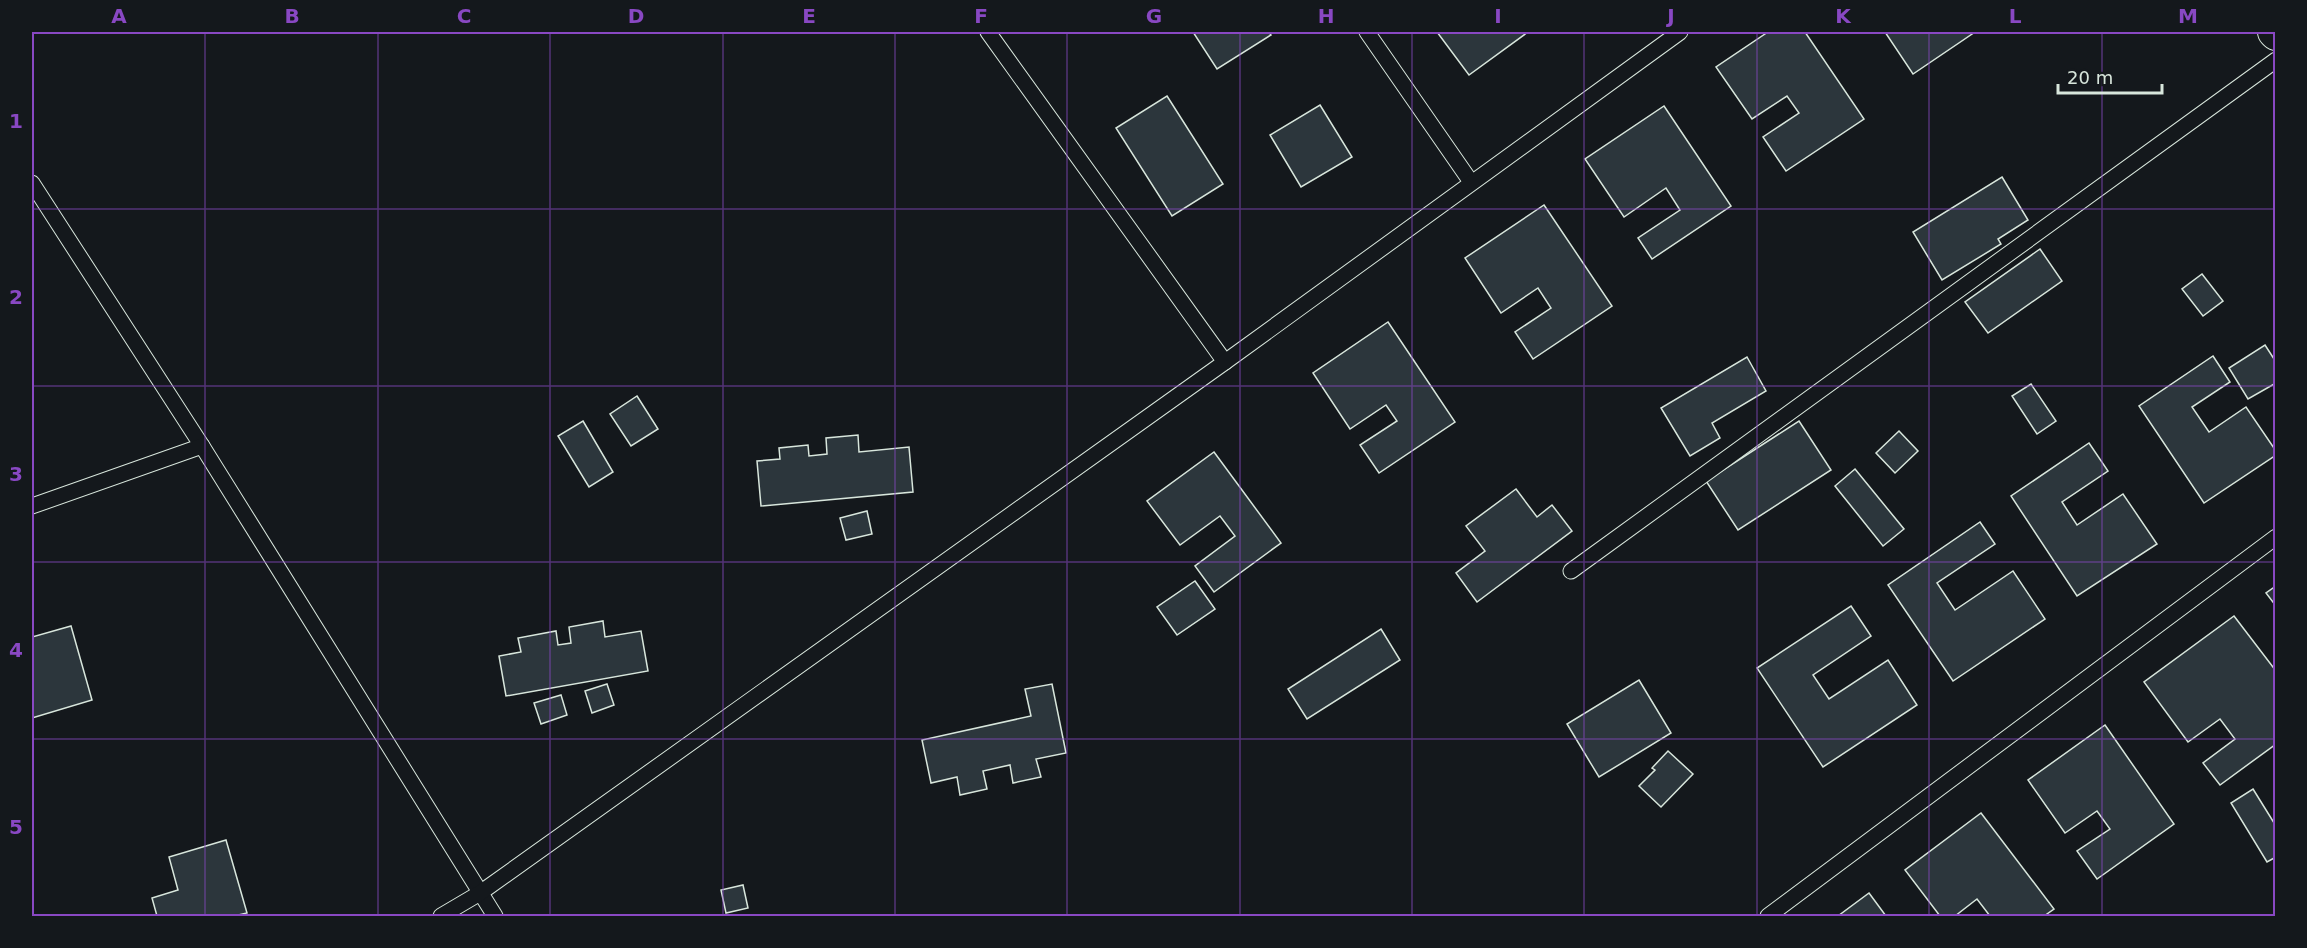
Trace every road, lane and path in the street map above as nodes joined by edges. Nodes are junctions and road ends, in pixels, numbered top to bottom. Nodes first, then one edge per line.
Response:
1 (988, 32) edge
2 (1367, 32) edge
3 (1680, 32) edge
4 (2276, 60) edge
5 (1471, 182) junction
6 (32, 183) edge
7 (1225, 362) junction
8 (202, 446) junction
9 (32, 506) edge
10 (2276, 537) edge
11 (1571, 571) dead end
12 (480, 893) junction
13 (441, 916) edge
14 (495, 916) edge
15 (1768, 916) edge

1 - 7 lane
2 - 5 lane
3 - 5 lane
4 - 11 lane
5 - 7 lane
6 - 8 lane
7 - 12 lane
8 - 9 lane
8 - 12 lane
10 - 15 lane
12 - 13 lane
12 - 14 lane

